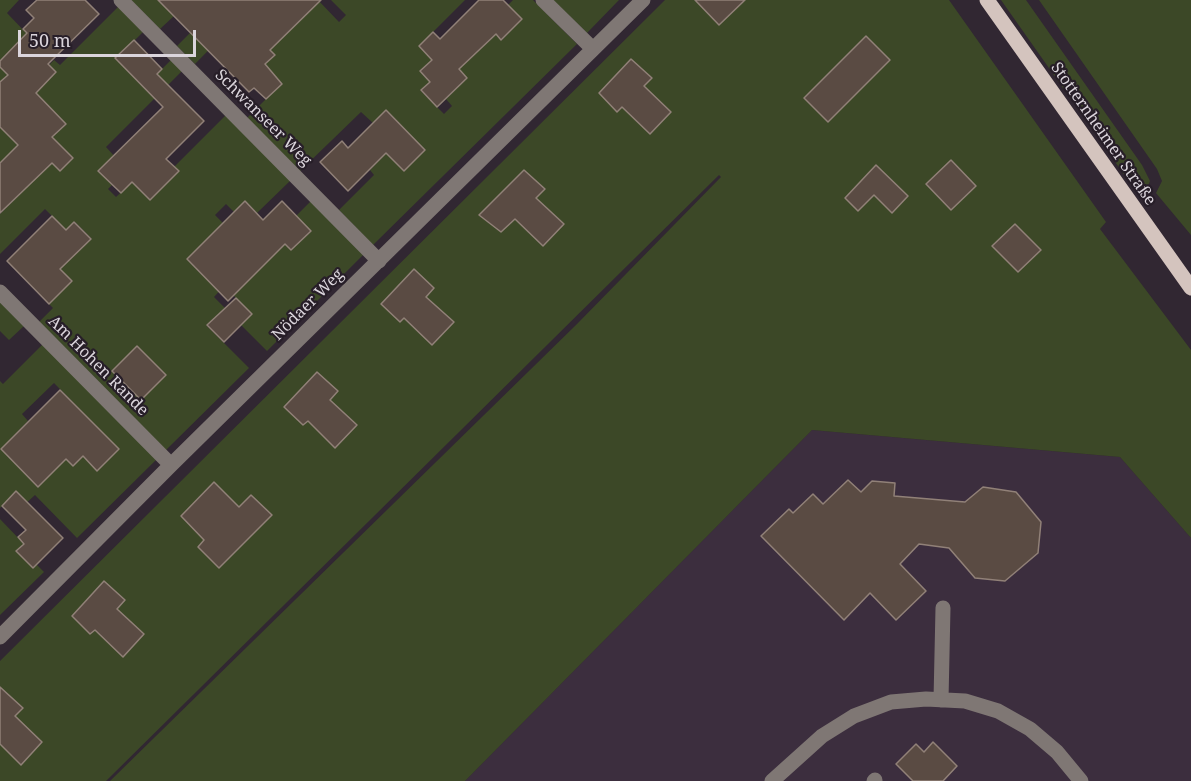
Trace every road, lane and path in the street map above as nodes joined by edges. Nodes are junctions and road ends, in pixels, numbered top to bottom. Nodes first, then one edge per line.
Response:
1 (121, 0) edge
2 (543, 0) edge
3 (643, 0) edge
4 (987, 0) edge
5 (593, 50) junction
6 (379, 261) junction
7 (1191, 288) edge
8 (0, 292) edge
9 (171, 465) junction
10 (943, 608) dead end
11 (0, 638) edge
12 (941, 700) junction
13 (772, 781) edge
14 (1082, 781) edge

1 - 6 street, Schwanseer Weg
2 - 5 street
3 - 5 street, Nödaer Weg
4 - 7 main road, Stotternheimer Straße
5 - 6 street, Nödaer Weg
6 - 9 street, Nödaer Weg
8 - 9 street, Am Hohen Rande
9 - 11 street, Nödaer Weg
10 - 12 street
12 - 13 street
12 - 14 street

